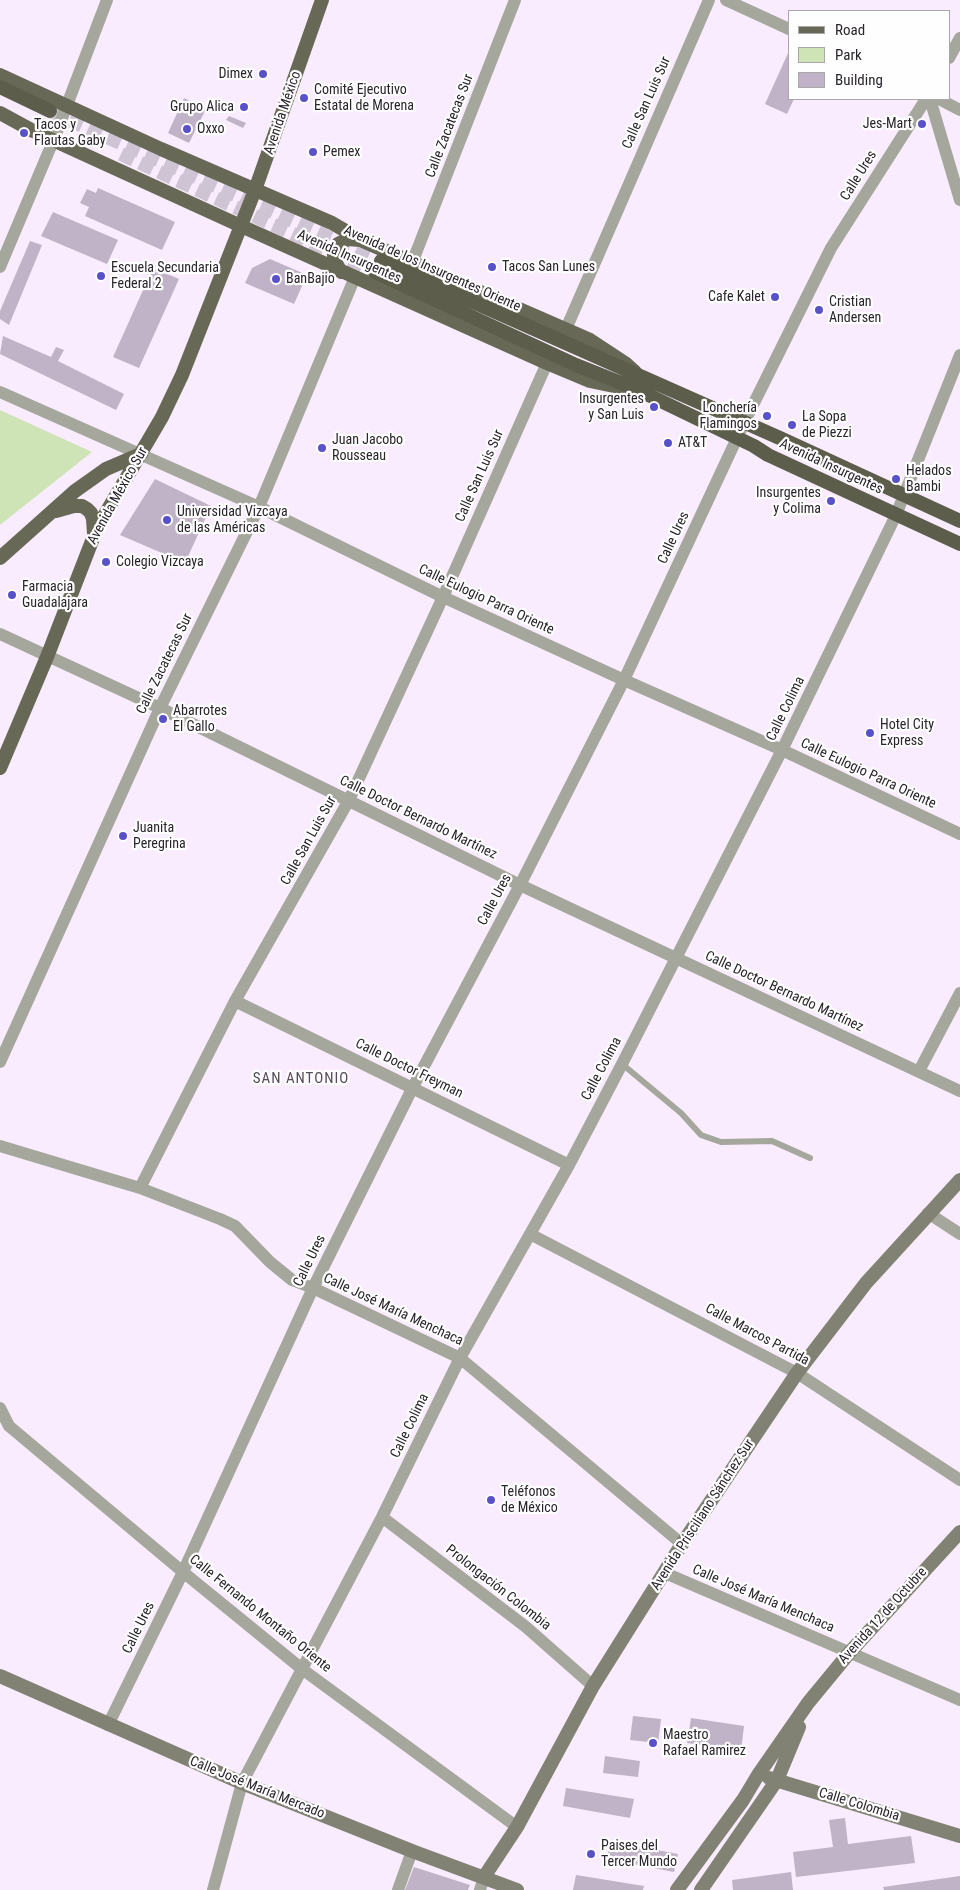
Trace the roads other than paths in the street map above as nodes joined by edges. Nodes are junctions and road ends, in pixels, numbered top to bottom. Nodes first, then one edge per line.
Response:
1 (107, 0) edge
2 (322, 0) edge
3 (515, 0) edge
4 (709, 0) edge
5 (726, 0) edge
6 (788, 29) edge
7 (960, 38) edge
8 (950, 56) edge
9 (0, 75) edge
10 (0, 87) edge
11 (0, 98) edge
12 (925, 100) edge
13 (930, 100) edge
14 (941, 100) edge
15 (66, 106) junction
16 (960, 110) edge
17 (0, 113) edge
18 (54, 139) junction
19 (255, 190) junction
20 (960, 200) edge
21 (241, 226) junction
22 (363, 241) junction
23 (412, 262) junction
24 (0, 267) edge
25 (378, 267) tunnel mouth
26 (341, 272) junction
27 (356, 277) junction
28 (566, 329) junction
29 (608, 351) joint
30 (960, 355) edge
31 (547, 363) junction
32 (638, 383) junction
33 (0, 392) edge
34 (744, 423) junction
35 (738, 439) junction
36 (141, 454) junction
37 (904, 495) junction
38 (259, 507) junction
39 (896, 515) junction
40 (47, 516) junction
41 (960, 521) edge
42 (94, 534) junction
43 (960, 544) edge
44 (0, 558) edge
45 (443, 597) junction
46 (0, 634) edge
47 (47, 657) junction
48 (624, 680) junction
49 (160, 708) junction
50 (782, 750) junction
51 (0, 768) edge
52 (349, 800) junction
53 (960, 834) edge
54 (520, 885) junction
55 (676, 959) junction
56 (960, 993) edge
57 (235, 1001) junction
58 (0, 1062) edge
59 (622, 1064) junction
60 (919, 1071) junction
61 (413, 1087) junction
62 (960, 1091) edge
63 (0, 1146) edge
64 (810, 1158) dead end
65 (568, 1165) junction
66 (960, 1180) edge
67 (140, 1188) junction
68 (928, 1213) junction
69 (530, 1234) junction
70 (960, 1234) edge
71 (313, 1288) junction
72 (460, 1358) junction
73 (797, 1372) junction
74 (0, 1408) edge
75 (960, 1480) edge
76 (382, 1517) junction
77 (960, 1532) edge
78 (682, 1544) junction
79 (183, 1572) junction
80 (665, 1573) junction
81 (850, 1652) junction
82 (302, 1669) junction
83 (0, 1676) edge
84 (593, 1686) junction
85 (960, 1700) edge
86 (808, 1703) junction
87 (108, 1725) junction
88 (758, 1775) junction
89 (778, 1780) junction
90 (242, 1783) junction
91 (517, 1827) junction
92 (960, 1836) edge
93 (412, 1851) junction
94 (482, 1884) edge
95 (213, 1890) edge
96 (398, 1890) edge
97 (517, 1890) edge
98 (677, 1890) edge
99 (701, 1890) edge

1 - 15 street
2 - 19 main road, Avenida México
3 - 23 street, Calle Zacatecas Sur
4 - 28 street, Calle San Luis Sur
5 - 6 street
7 - 8 street
9 - 15 main road, Avenida de los Insurgentes Oriente
10 - 11 highway
12 - 34 street, Calle Ures
13 - 20 street
14 - 16 street
15 - 18 street
15 - 19 main road, Avenida de los Insurgentes Oriente
17 - 18 main road, Avenida Insurgentes
18 - 21 main road, Avenida Insurgentes
18 - 24 street
19 - 21 main road, Avenida México
19 - 22 main road, Avenida de los Insurgentes Oriente
21 - 26 main road, Avenida Insurgentes
21 - 36 main road, Avenida México Sur
22 - 23 main road, Avenida de los Insurgentes Oriente
22 - 26 main road
23 - 28 main road, Avenida de los Insurgentes Oriente
25 - 32 highway, Avenida Insurgentes
26 - 27 main road, Avenida Insurgentes
27 - 31 main road, Avenida Insurgentes
27 - 38 street, Calle Zacatecas Sur
28 - 29 main road, Avenida de los Insurgentes Oriente
29 - 32 main road, Avenida Insurgentes
30 - 37 street, Calle Colima
31 - 32 main road, Avenida Insurgentes
31 - 45 street, Calle San Luis Sur
32 - 34 highway, Avenida Insurgentes
32 - 35 highway, Avenida Insurgentes
33 - 36 street, Calle Eulogio Parra Oriente
34 - 35 street, Calle Ures
34 - 37 highway, Avenida Insurgentes
35 - 39 highway, Avenida Insurgentes
35 - 48 street, Calle Ures
36 - 38 street, Calle Eulogio Parra Oriente
36 - 40 main road
36 - 42 main road, Avenida México Sur
37 - 39 street, Calle Colima
37 - 41 highway, Avenida Insurgentes
38 - 45 street, Calle Eulogio Parra Oriente
38 - 49 street, Calle Zacatecas Sur
39 - 43 highway, Avenida Insurgentes
39 - 50 street, Calle Colima
40 - 42 main road
40 - 44 main road
42 - 47 main road, Avenida México Sur
45 - 48 street, Calle Eulogio Parra Oriente
45 - 52 street, Calle San Luis Sur
46 - 47 street, Calle Doctor Bernardo Martínez
47 - 49 street, Calle Doctor Bernardo Martínez
47 - 51 main road, Avenida México Sur
48 - 50 street, Calle Eulogio Parra Oriente
48 - 54 street, Calle Ures
49 - 52 street, Calle Doctor Bernardo Martínez
49 - 58 street, Calle Zacatecas Sur
50 - 53 street, Calle Eulogio Parra Oriente
50 - 55 street, Calle Colima
52 - 54 street, Calle Doctor Bernardo Martínez
52 - 57 street, Calle San Luis Sur
54 - 55 street, Calle Doctor Bernardo Martínez
54 - 61 street, Calle Ures
55 - 59 street, Calle Colima
55 - 60 street, Calle Doctor Bernardo Martínez
56 - 60 street
57 - 61 street, Calle Doctor Freyman
57 - 67 street, Calle San Luis Sur
59 - 64 lane
59 - 65 street, Calle Colima
60 - 62 street, Calle Doctor Bernardo Martínez
61 - 65 street, Calle Doctor Freyman
61 - 71 street, Calle Ures
63 - 67 street, Calle José María Menchaca
65 - 69 street, Calle Colima
66 - 68 main road, Avenida Prisciliano Sánchez Sur
67 - 71 street, Calle José María Menchaca
68 - 70 street
68 - 73 main road, Avenida Prisciliano Sánchez Sur
69 - 72 street, Calle Colima
69 - 73 street, Calle Marcos Partida
71 - 72 street, Calle José María Menchaca
71 - 79 street, Calle Ures
72 - 76 street, Calle Colima
72 - 78 street, Calle José María Menchaca
73 - 75 street, Calle Marcos Partida
73 - 78 main road, Avenida Prisciliano Sánchez Sur
74 - 79 street, Calle Fernando Montaño Oriente
76 - 82 street, Calle Colima
76 - 84 street, Prolongación Colombia
77 - 81 main road, Avenida 12 de Octubre
78 - 80 main road, Avenida Prisciliano Sánchez Sur
79 - 82 street, Calle Fernando Montaño Oriente
79 - 87 street, Calle Ures
80 - 81 street, Calle José María Menchaca
80 - 84 main road, Avenida Prisciliano Sánchez Sur
81 - 85 street, Calle José María Menchaca
81 - 86 main road, Avenida 12 de Octubre
82 - 90 street, Calle Colima
82 - 91 street, Calle Fernando Montaño Oriente
83 - 87 main road, Calle José María Mercado
84 - 91 main road, Avenida Prisciliano Sánchez Sur
86 - 88 main road, Avenida 12 de Octubre
86 - 89 main road, Avenida 12 de Octubre
87 - 90 main road, Calle José María Mercado
88 - 89 main road, Calle Colombia
88 - 98 main road, Avenida 12 de Octubre
89 - 92 main road, Calle Colombia
89 - 99 main road, Avenida 12 de Octubre
90 - 93 main road, Calle José María Mercado
90 - 95 street, Calle Colima
91 - 94 main road, Avenida Prisciliano Sánchez Sur
93 - 94 main road, Calle José María Mercado
93 - 96 street
94 - 97 main road, Calle José María Mercado

